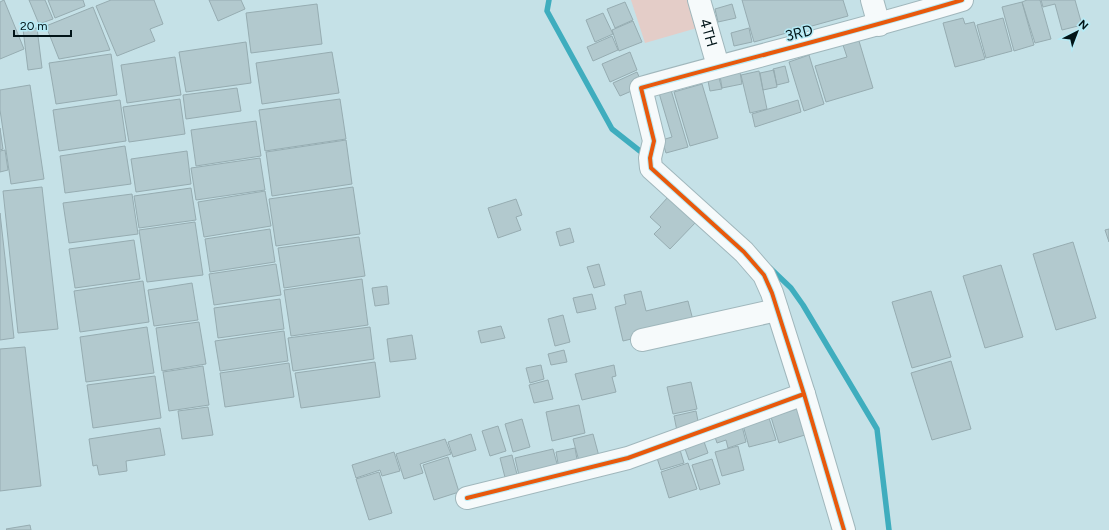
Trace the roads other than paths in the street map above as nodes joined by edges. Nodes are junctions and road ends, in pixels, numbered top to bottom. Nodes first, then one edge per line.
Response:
1 (699, 0) edge
2 (872, 0) edge
3 (962, 0) edge
4 (879, 25) junction
5 (718, 66) junction
6 (777, 310) junction
7 (642, 340) dead end
8 (804, 394) junction
9 (467, 498) dead end
10 (844, 530) edge

1 - 5 street, 4TH
2 - 4 street
3 - 4 street, 3RD
4 - 5 street, 3RD
5 - 6 street, 3RD
6 - 7 street
6 - 8 street
8 - 9 street
8 - 10 street

